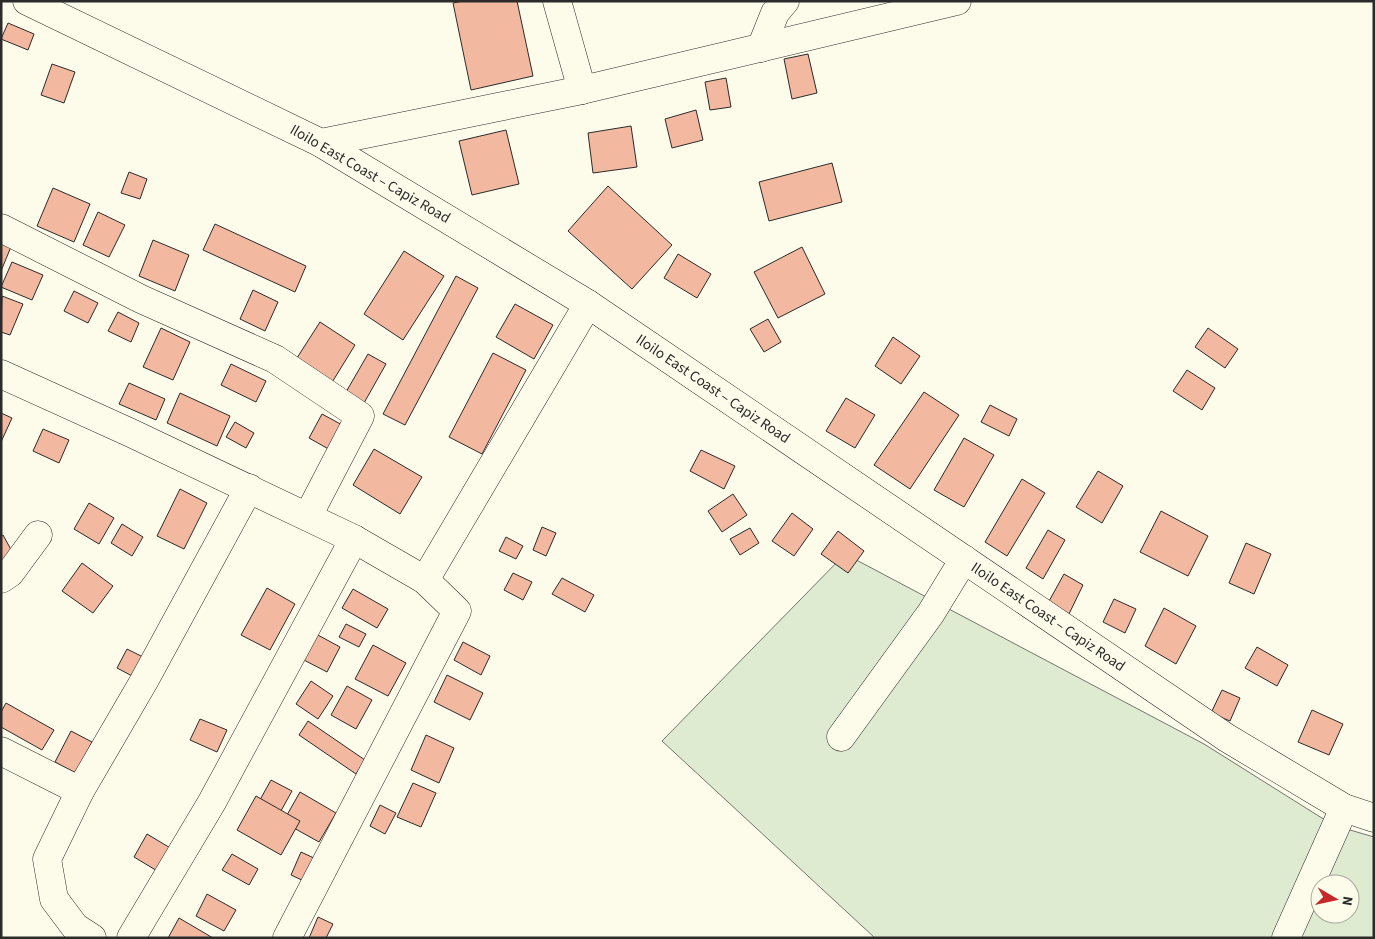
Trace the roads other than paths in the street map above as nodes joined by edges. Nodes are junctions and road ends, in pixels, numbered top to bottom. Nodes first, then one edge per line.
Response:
1 (27, 1) edge
2 (557, 1) edge
3 (785, 1) edge
4 (956, 1) edge
5 (761, 48) junction
6 (582, 90) junction
7 (321, 143) junction
8 (1, 228) edge
9 (588, 304) junction
10 (1, 374) edge
11 (249, 488) junction
12 (308, 516) junction
13 (38, 535) dead end
14 (354, 539) junction
15 (964, 559) junction
16 (1, 579) edge
17 (425, 580) junction
18 (841, 737) dead end
19 (1, 751) edge
20 (80, 791) junction
21 (1344, 808) junction
22 (1374, 818) edge
23 (92, 938) edge
24 (131, 938) edge
25 (288, 938) edge
26 (1286, 938) edge

1 - 7 street, Iloilo East Coast – Capiz Road
2 - 6 street
3 - 5 street
4 - 5 street
5 - 6 street
6 - 7 street
7 - 9 street, Iloilo East Coast – Capiz Road
8 - 12 street
9 - 15 street, Iloilo East Coast – Capiz Road
9 - 17 street
10 - 11 street
11 - 12 street
11 - 20 street
12 - 14 street
13 - 16 street
14 - 17 street
14 - 24 street
15 - 18 street
15 - 21 street, Iloilo East Coast – Capiz Road
17 - 25 street
19 - 20 street
20 - 23 street
21 - 22 street, Iloilo East Coast – Capiz Road
21 - 26 street

